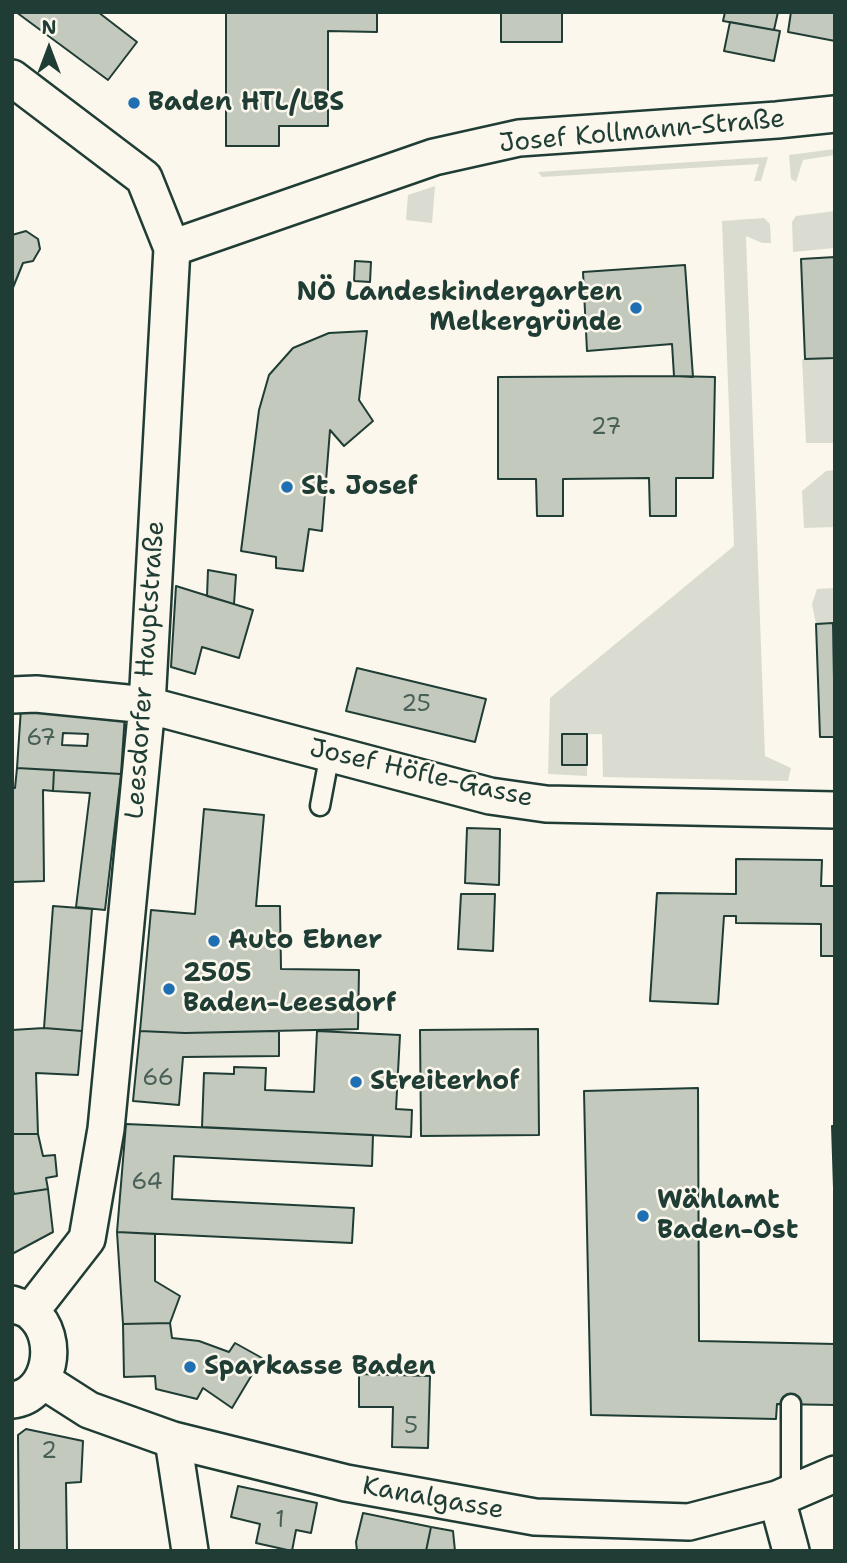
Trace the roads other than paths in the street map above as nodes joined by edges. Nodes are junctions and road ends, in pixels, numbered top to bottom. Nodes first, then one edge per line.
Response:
1 (12, 78) edge
2 (835, 114) edge
3 (172, 248) junction
4 (12, 695) edge
5 (147, 705) junction
6 (330, 753) junction
7 (320, 806) dead end
8 (835, 810) edge
9 (22, 1308) edge
10 (42, 1380) junction
11 (12, 1400) edge
12 (791, 1404) dead end
13 (173, 1440) junction
14 (835, 1474) edge
15 (784, 1496) junction
16 (190, 1551) edge
17 (791, 1551) edge

1 - 3 street, Leesdorfer Hauptstraße
2 - 3 street, Josef Kollmann-Straße
3 - 5 street, Leesdorfer Hauptstraße
4 - 5 street, Josef Höfle-Gasse
5 - 6 street, Josef Höfle-Gasse
5 - 9 street, Leesdorfer Hauptstraße
6 - 7 lane
6 - 8 street, Josef Höfle-Gasse
9 - 10 street, Leesdorfer Hauptstraße
10 - 11 street
10 - 13 street, Kanalgasse
12 - 15 lane
13 - 15 street, Kanalgasse
13 - 16 street
14 - 15 street, Kanalgasse
15 - 17 street

